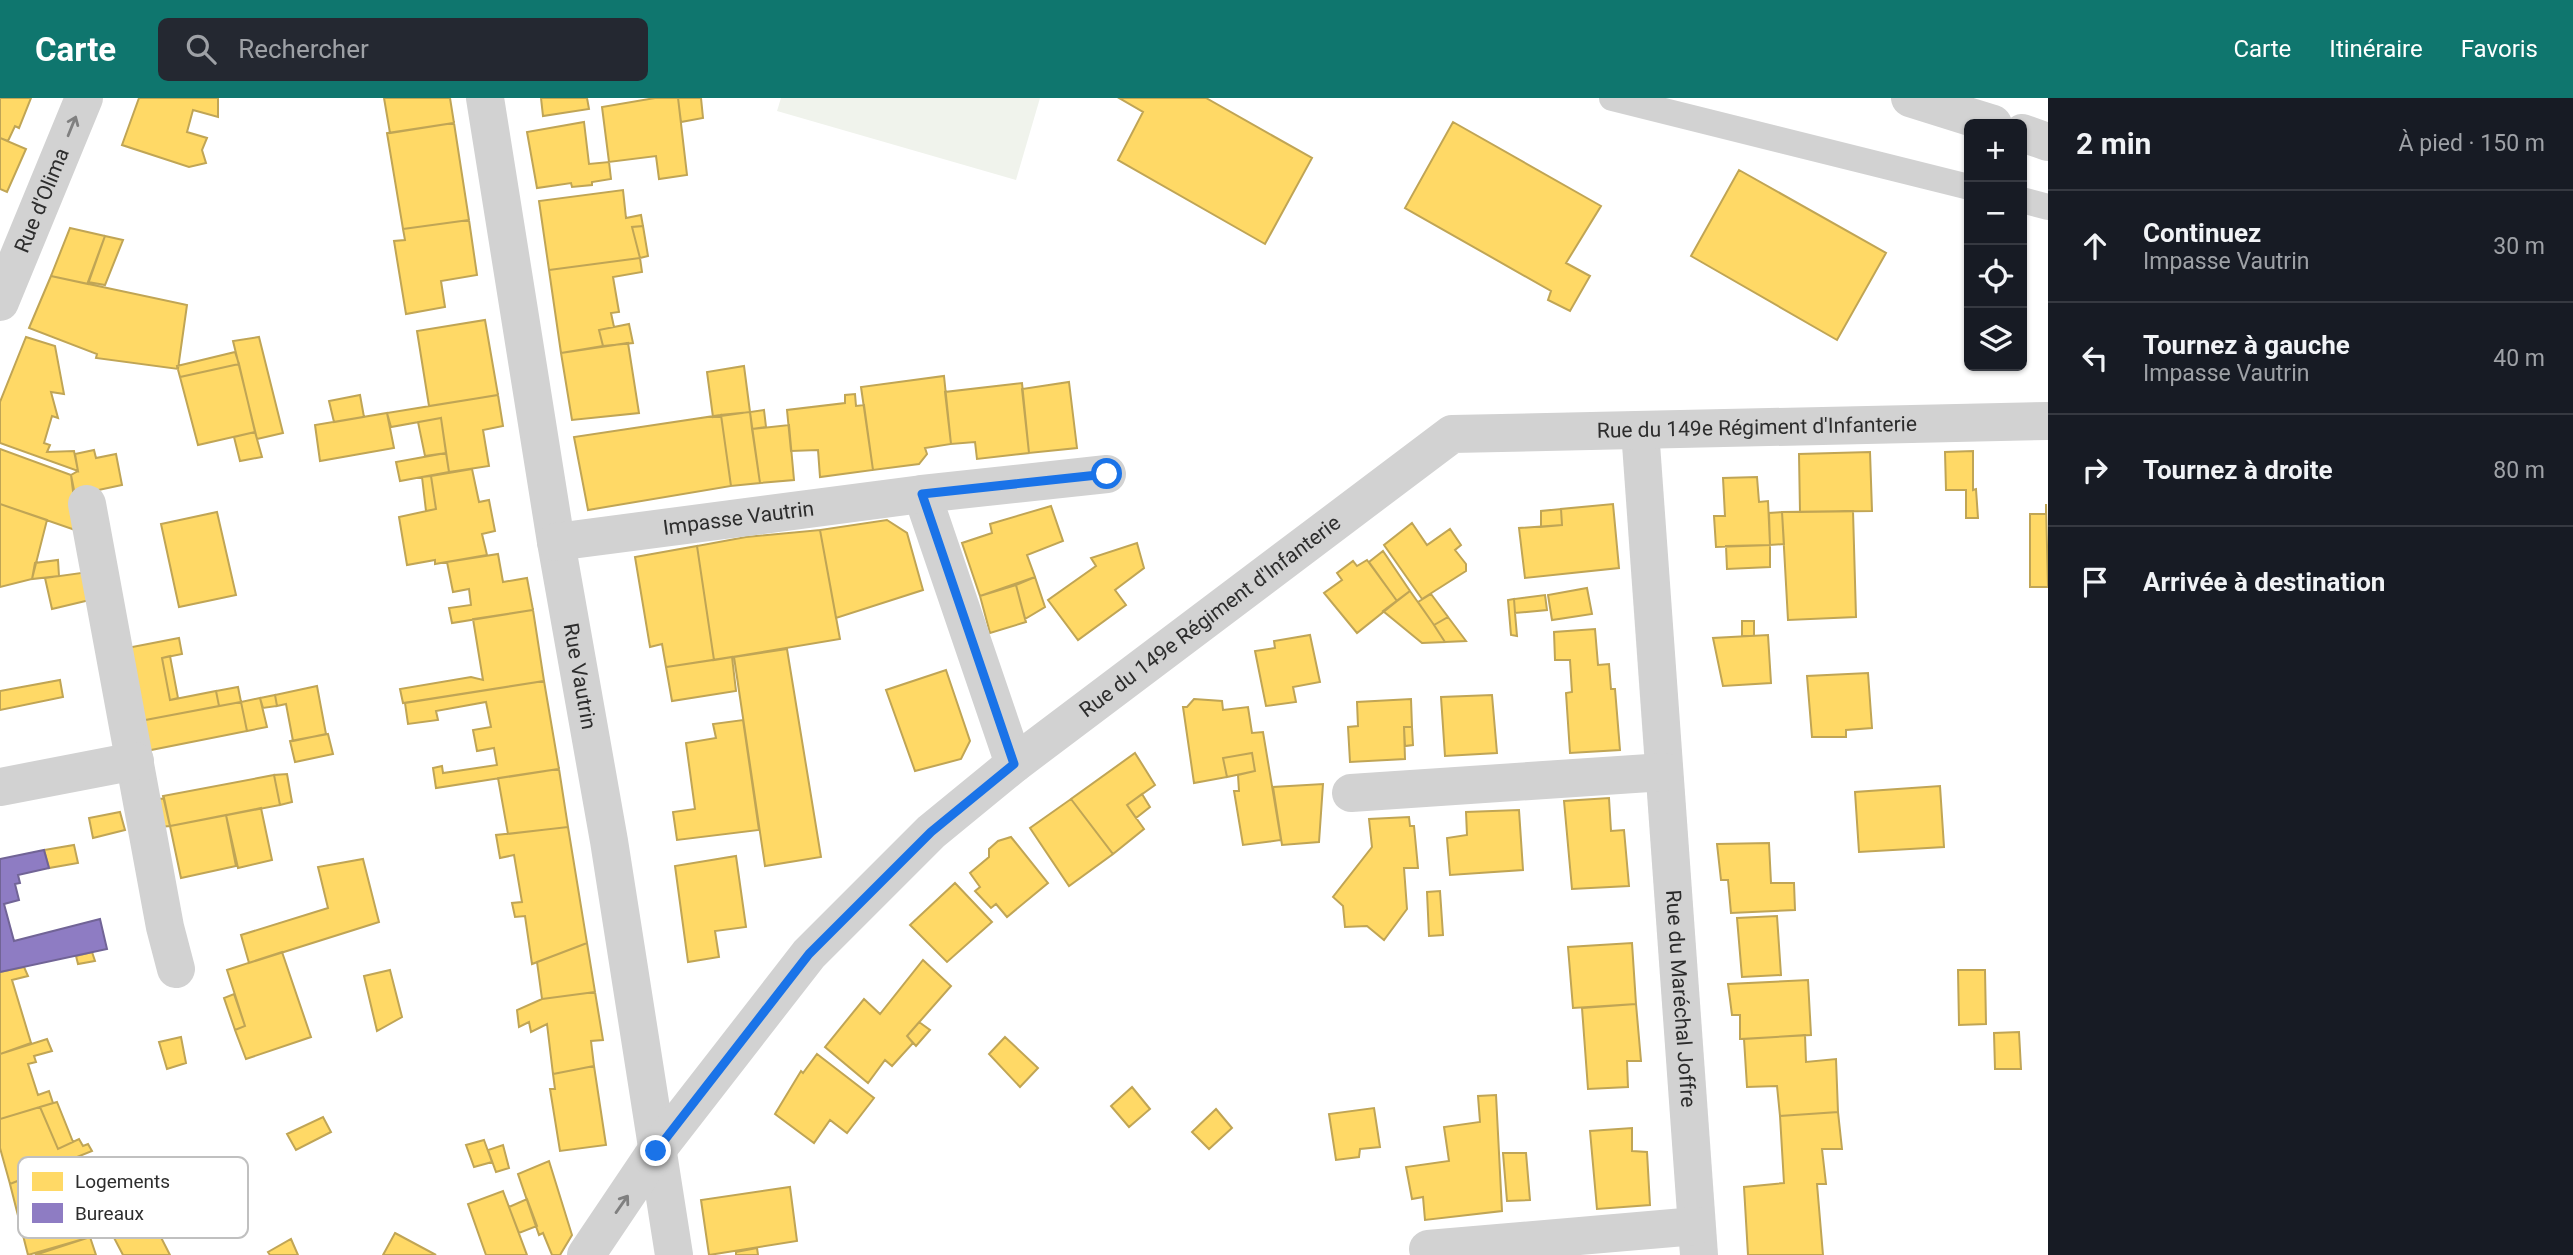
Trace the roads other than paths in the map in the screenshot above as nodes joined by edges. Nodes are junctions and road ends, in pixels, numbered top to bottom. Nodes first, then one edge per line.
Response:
1 (84, 98) edge
2 (485, 98) edge
3 (1612, 98) edge
4 (1910, 98) edge
5 (1977, 119) edge
6 (2027, 135) edge
7 (2048, 142) edge
8 (1964, 186) edge
9 (2027, 201) edge
10 (2048, 207) edge
11 (0, 302) edge
12 (2048, 421) edge
13 (1640, 430) junction
14 (1107, 474) dead end
15 (922, 494) junction
16 (87, 504) dead end
17 (555, 542) junction
18 (135, 761) junction
19 (1014, 764) junction
20 (1664, 772) junction
21 (0, 787) edge
22 (1351, 793) dead end
23 (176, 969) dead end
24 (656, 1151) junction
25 (1698, 1241) edge
26 (1428, 1249) dead end
27 (586, 1255) edge
28 (674, 1255) edge

11 -> 1 street, Rue d'Olima
2 - 17 street, Rue Vautrin
3 - 8 lane
4 - 5 street
6 - 7 street
9 - 10 lane
12 - 13 street, Rue du 149e Régiment d'Infanterie
13 - 19 street, Rue du 149e Régiment d'Infanterie
13 - 20 street, Rue du Maréchal Joffre
14 - 15 street, Impasse Vautrin
15 - 17 street, Impasse Vautrin
15 - 19 street
16 - 18 street
17 - 24 street, Rue Vautrin
18 - 21 street
18 - 23 street
19 - 24 street, Rue du 149e Régiment d'Infanterie
20 - 22 street
20 - 25 street, Rue du Maréchal Joffre
27 -> 24 street, Rue du 149e Régiment d'Infanterie
24 - 28 street, Rue Vautrin
25 - 26 street, Rue du Maréchal Joffre

